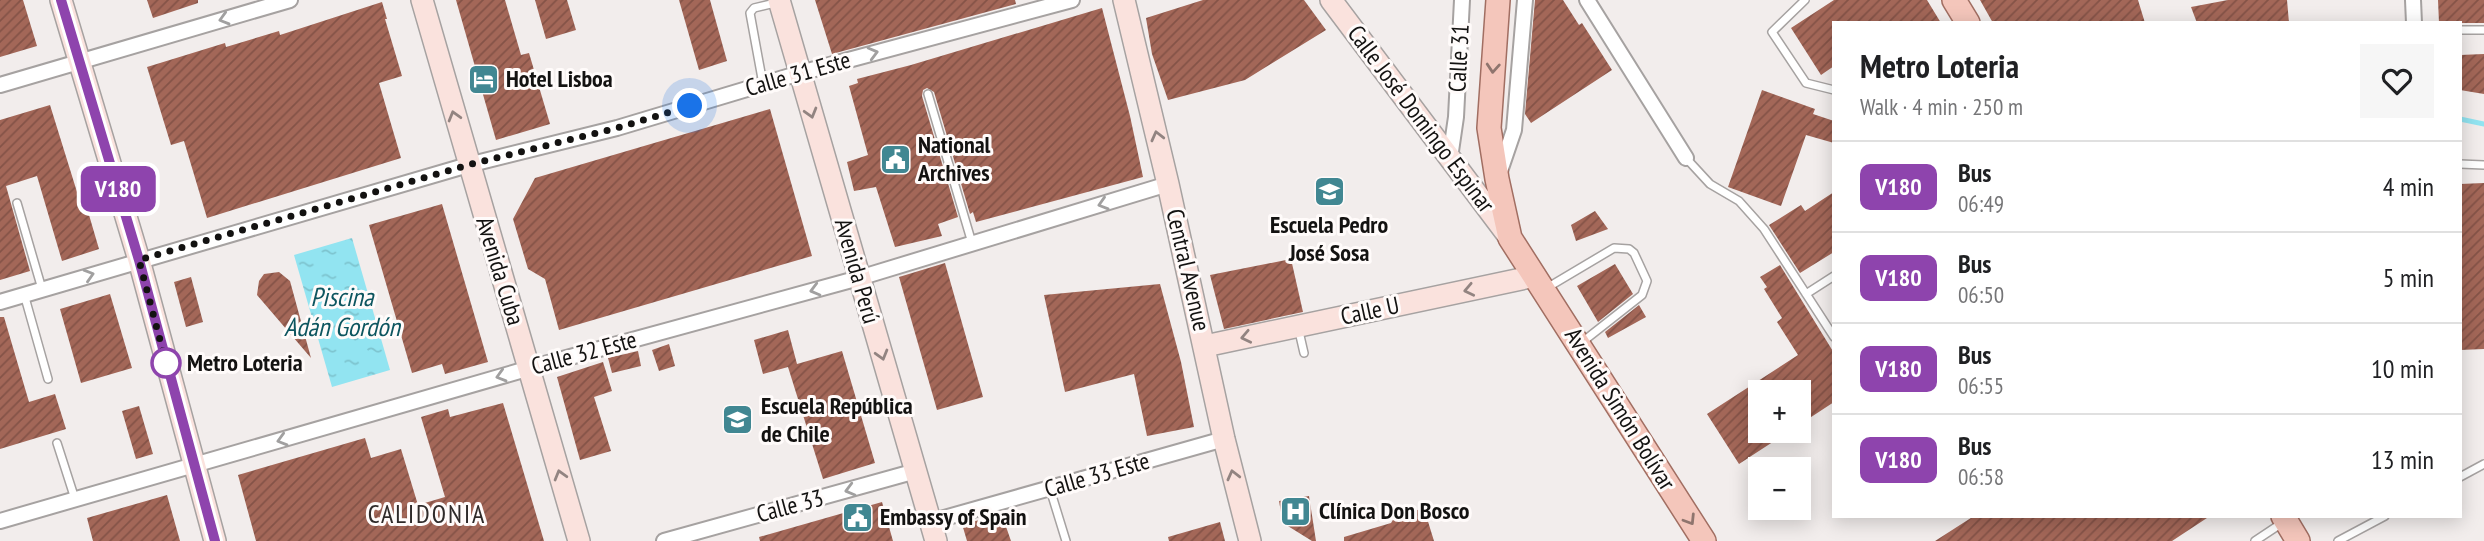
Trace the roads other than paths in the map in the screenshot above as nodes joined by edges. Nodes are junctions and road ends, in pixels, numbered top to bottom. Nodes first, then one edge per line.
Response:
1 (61, 0) edge
2 (290, 0) edge
3 (422, 0) edge
4 (1072, 0) edge
5 (1124, 0) edge
6 (1331, 0) edge
7 (1462, 0) edge
8 (1498, 0) edge
9 (1525, 0) edge
10 (1587, 0) edge
11 (1805, 0) edge
12 (1954, 0) edge
13 (2413, 0) edge
14 (779, 1) edge
15 (1967, 21) edge
16 (2414, 21) edge
17 (2462, 30) edge
18 (2484, 30) edge
19 (80, 62) junction
20 (800, 73) junction
21 (763, 84) junction
22 (0, 85) edge
23 (1832, 89) edge
24 (928, 94) dead end
25 (1450, 158) junction
26 (1686, 158) joint
27 (2462, 164) edge
28 (468, 165) junction
29 (2484, 165) edge
30 (1497, 180) junction
31 (1168, 184) junction
32 (17, 204) dead end
33 (1510, 238) junction
34 (972, 243) junction
35 (139, 260) junction
36 (1832, 277) edge
37 (859, 278) junction
38 (1540, 283) junction
39 (42, 289) junction
40 (24, 294) junction
41 (1806, 294) junction
42 (0, 302) edge
43 (1297, 326) junction
44 (1832, 334) edge
45 (1579, 344) junction
46 (1205, 346) junction
47 (1304, 353) dead end
48 (530, 368) junction
49 (48, 379) dead end
50 (1224, 439) junction
51 (58, 443) dead end
52 (2484, 464) edge
53 (193, 466) junction
54 (916, 471) junction
55 (2462, 476) edge
56 (1050, 488) junction
57 (75, 500) junction
58 (2287, 518) edge
59 (2381, 518) edge
60 (0, 521) edge
61 (933, 531) edge
62 (215, 541) edge
63 (579, 541) edge
64 (664, 541) edge
65 (1066, 541) edge
66 (1250, 541) edge
67 (1704, 541) edge
68 (2255, 541) edge
69 (2298, 541) edge
70 (2338, 541) edge

1 - 19 street
2 -> 19 street
28 -> 3 street, Avenida Cuba
20 -> 4 street, Calle 31 Este
31 -> 5 street, Central Avenue
6 - 25 street, Calle José Domingo Espinar
7 - 25 street, Calle 31
8 -> 30 main road
9 - 30 street
10 - 26 street
11 - 23 lane
12 - 15 main road
13 - 16 street
14 - 20 street, Avenida Perú
14 - 21 lane
17 - 18 lane
19 - 22 street
19 - 35 street
20 - 21 street, Calle 31 Este
20 -> 37 street, Avenida Perú
21 - 28 street, Calle 31 Este
24 - 34 lane
25 - 33 street, Calle José Domingo Espinar
26 - 41 lane
27 - 29 lane
28 - 35 street, Calle 31 Este
28 - 48 street, Avenida Cuba
30 - 33 main road
31 -> 34 street, Calle 32 Este
31 - 46 street, Central Avenue
32 - 39 lane
33 - 38 main road, Avenida Simón Bolívar
34 - 37 street, Calle 32 Este
39 -> 35 street, Calle 31 Este
35 - 53 street
36 - 41 lane
37 -> 48 street, Calle 32 Este
37 -> 54 street, Avenida Perú
38 -> 43 street, Calle U
38 - 45 main road, Avenida Simón Bolívar
38 - 45 lane
39 - 40 street, Calle 31 Este
40 - 42 street, Calle 31 Este
40 - 49 lane
41 - 44 lane
43 -> 46 street, Calle U
43 - 47 lane
45 -> 67 main road, Avenida Simón Bolívar
46 - 50 street, Central Avenue
48 -> 53 street, Calle 32 Este
63 -> 48 street, Avenida Cuba
50 - 56 street, Calle 33 Este
66 -> 50 street, Central Avenue
51 - 57 lane
52 - 55 lane
53 - 57 street, Calle 32 Este
53 - 62 street
54 - 61 street, Avenida Perú
54 -> 64 street, Calle 33
56 - 61 street, Calle 33 Este
56 - 65 lane
57 - 60 street, Calle 32 Este
58 - 68 lane
58 - 69 main road
59 - 70 lane

